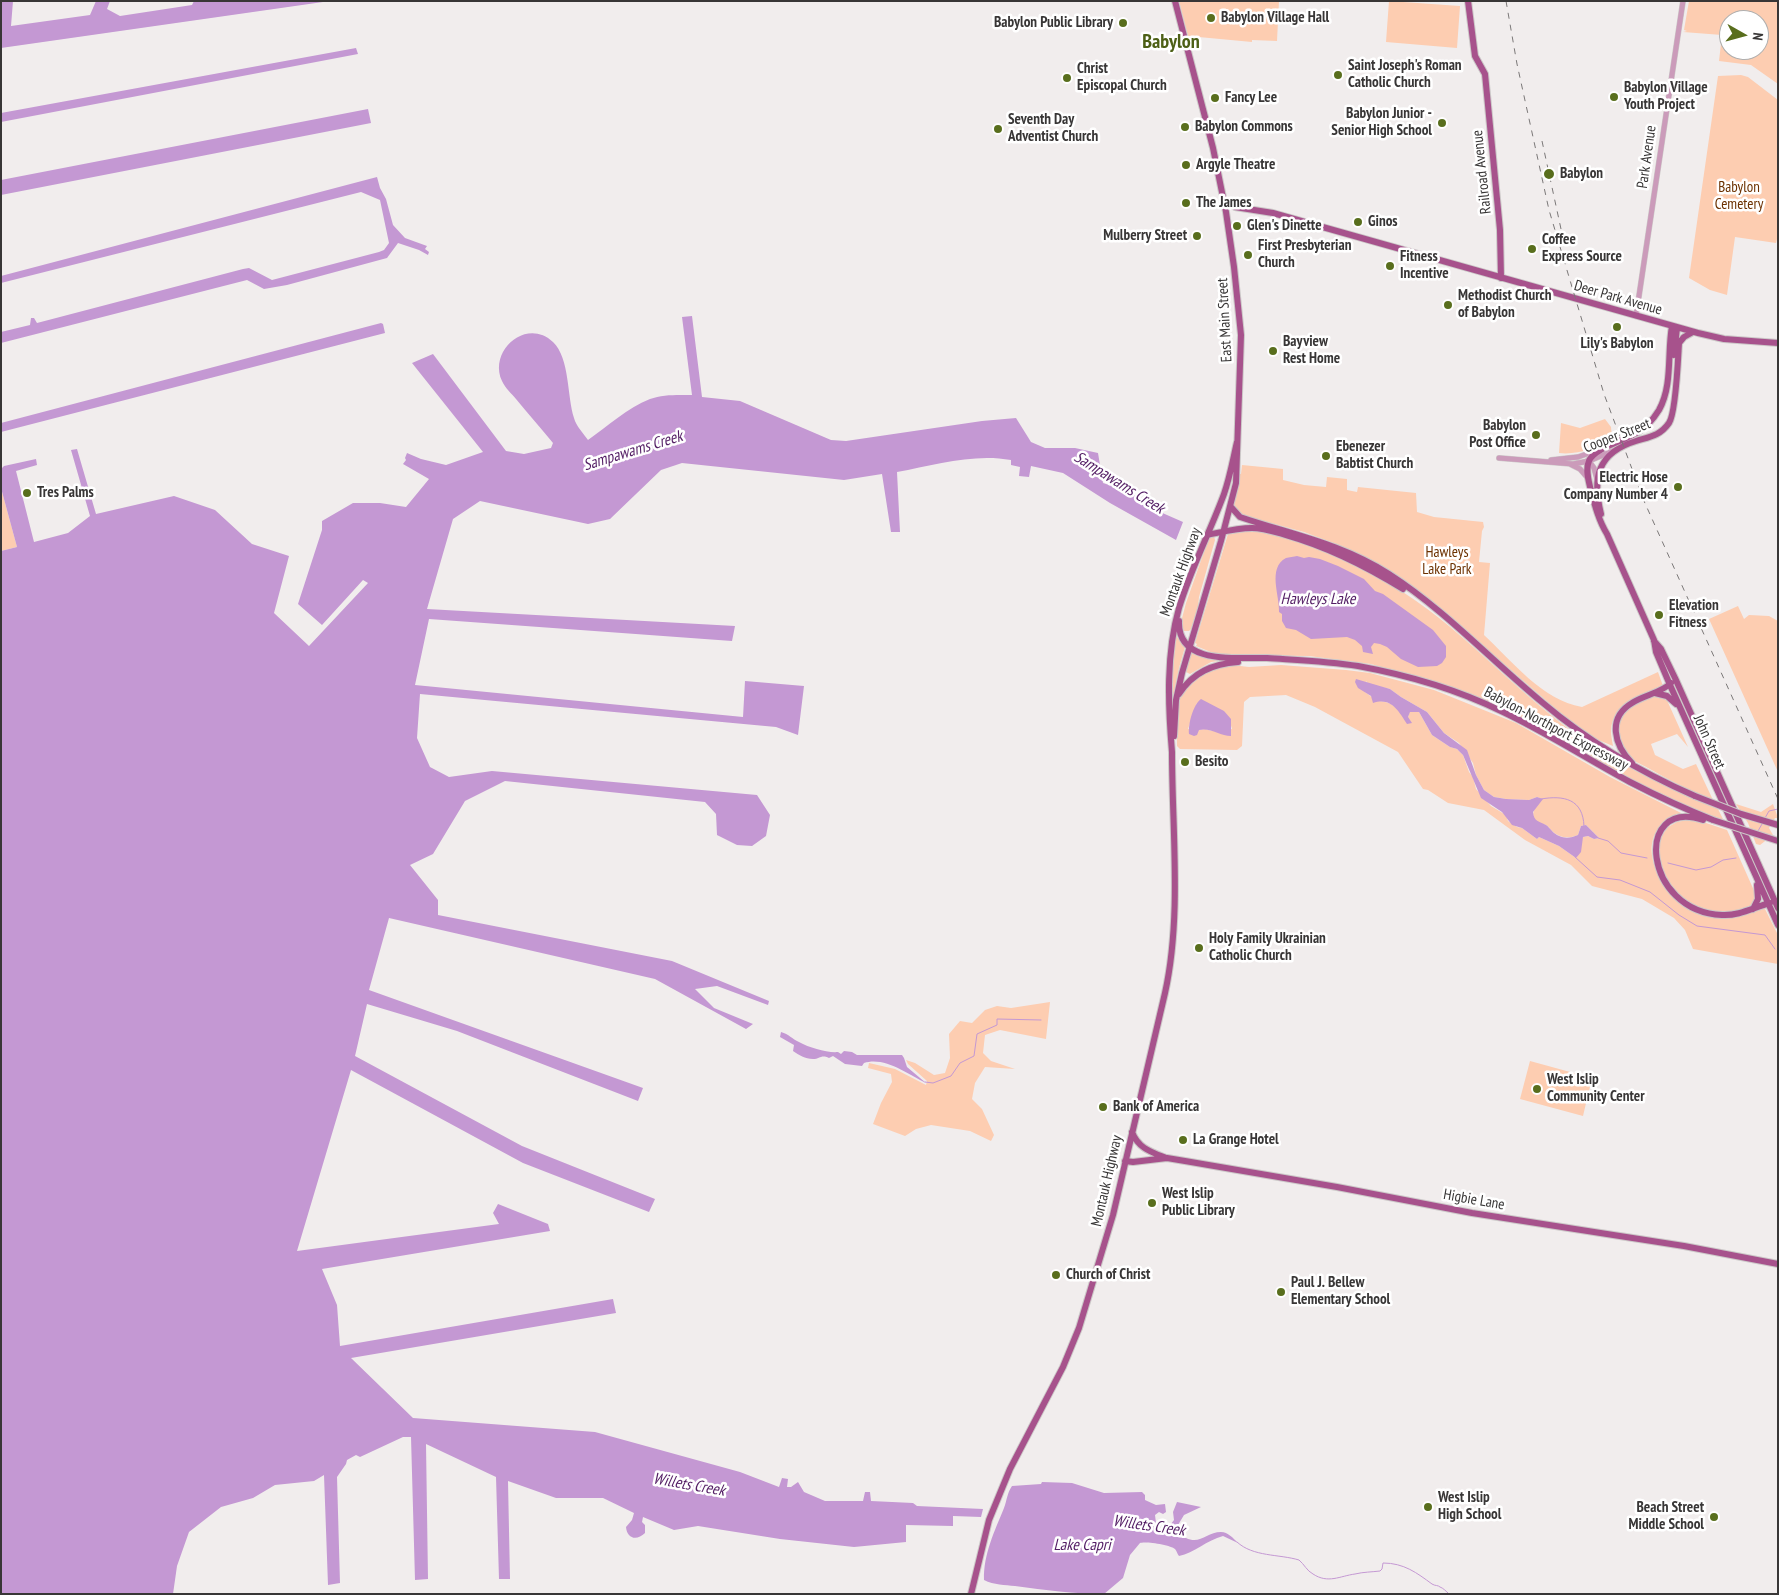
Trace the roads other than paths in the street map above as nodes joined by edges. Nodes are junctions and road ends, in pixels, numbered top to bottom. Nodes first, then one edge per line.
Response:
1 (1176, 1) edge
2 (1468, 1) edge
3 (1683, 1) edge
4 (1224, 199) junction
5 (1501, 278) junction
6 (1636, 316) junction
7 (1675, 327) junction
8 (1693, 332) junction
9 (1778, 343) edge
10 (1676, 378) junction
11 (1237, 442) junction
12 (1606, 447) junction
13 (1617, 449) junction
14 (1578, 457) junction
15 (1499, 458) dead end
16 (1537, 461) junction
17 (1589, 461) junction
18 (1570, 464) junction
19 (1597, 481) junction
20 (1589, 483) junction
21 (1224, 494) joint
22 (1231, 508) junction
23 (1224, 531) junction
24 (1607, 534) junction
25 (1207, 535) junction
26 (1179, 607) junction
27 (1442, 615) junction
28 (1179, 626) junction
29 (1194, 631) junction
30 (1654, 640) junction
31 (1190, 646) junction
32 (1287, 660) junction
33 (1673, 675) junction
34 (1670, 685) junction
35 (1654, 692) junction
36 (1176, 700) junction
37 (1685, 718) junction
38 (1172, 752) junction
39 (1638, 769) junction
40 (1713, 822) junction
41 (1778, 825) edge
42 (1778, 841) edge
43 (1748, 851) junction
44 (1752, 869) junction
45 (1768, 904) junction
46 (1752, 910) junction
47 (1778, 910) edge
48 (1778, 925) edge
49 (1132, 1132) junction
50 (1144, 1148) junction
51 (1128, 1151) junction
52 (1167, 1158) junction
53 (1125, 1161) junction
54 (1142, 1162) junction
55 (1778, 1264) edge
56 (970, 1594) edge

1 - 4 main road, East Main Street
2 - 5 main road, Railroad Avenue
3 - 6 street, Park Avenue
4 - 5 main road, Deer Park Avenue
4 - 11 main road, East Main Street
5 - 6 main road, Deer Park Avenue
6 - 7 main road, Deer Park Avenue
7 - 8 main road, Deer Park Avenue
7 - 10 main road
7 - 12 main road, Cooper Street
8 - 9 main road, Deer Park Avenue
8 - 10 main road
10 - 13 main road, Cooper Street
11 - 21 main road, East Main Street
11 - 22 main road, East Main Street
12 - 14 street, Cooper Street
12 - 17 main road
13 - 17 street, Cooper Street
13 - 19 main road, John Street
14 - 16 street, Cooper Street
14 - 17 street
15 - 16 street, Cooper Street
16 - 18 street, Cooper Street
17 - 18 street, Cooper Street
17 - 19 street, John Street
17 - 20 main road, John Street
18 - 20 street, John Street
19 - 24 main road, John Street
20 - 24 main road, John Street
21 - 25 main road, Montauk Highway
22 - 23 main road, East Main Street
22 - 27 main road
23 - 25 main road
23 - 27 main road
23 - 29 main road, Montauk Highway
24 - 30 main road, John Street
25 - 26 main road, Montauk Highway
26 - 28 main road
26 - 38 main road, Montauk Highway
27 - 39 main road, Babylon-Northport Expressway
28 - 29 main road
28 - 31 main road
29 - 31 main road, Montauk Highway
30 - 33 main road, John Street
30 - 34 main road, John Street
31 - 32 main road
31 - 36 main road, Montauk Highway
32 - 36 main road
32 - 40 main road, Babylon-Northport Expressway
33 - 34 main road
33 - 43 main road, John Street
34 - 35 main road
34 - 37 main road, John Street
35 - 37 main road
35 - 39 main road
36 - 38 main road, Montauk Highway
37 - 43 main road, John Street
38 - 49 main road, Montauk Highway
39 - 41 main road, Babylon-Northport Expressway, bridge
40 - 42 main road, Babylon-Northport Expressway, bridge
40 - 46 main road
43 - 44 main road
43 - 47 main road
44 - 45 main road
44 - 46 main road
45 - 46 main road
45 - 47 main road
45 - 48 main road
49 - 50 main road, Higbie Lane
49 - 51 main road, Montauk Highway
50 - 51 main road
50 - 52 main road, Higbie Lane
50 - 54 main road
51 - 53 main road, Montauk Highway
52 - 54 main road, Higbie Lane
52 - 55 main road, Higbie Lane
53 - 54 main road, Higbie Lane
53 - 56 main road, Montauk Highway

